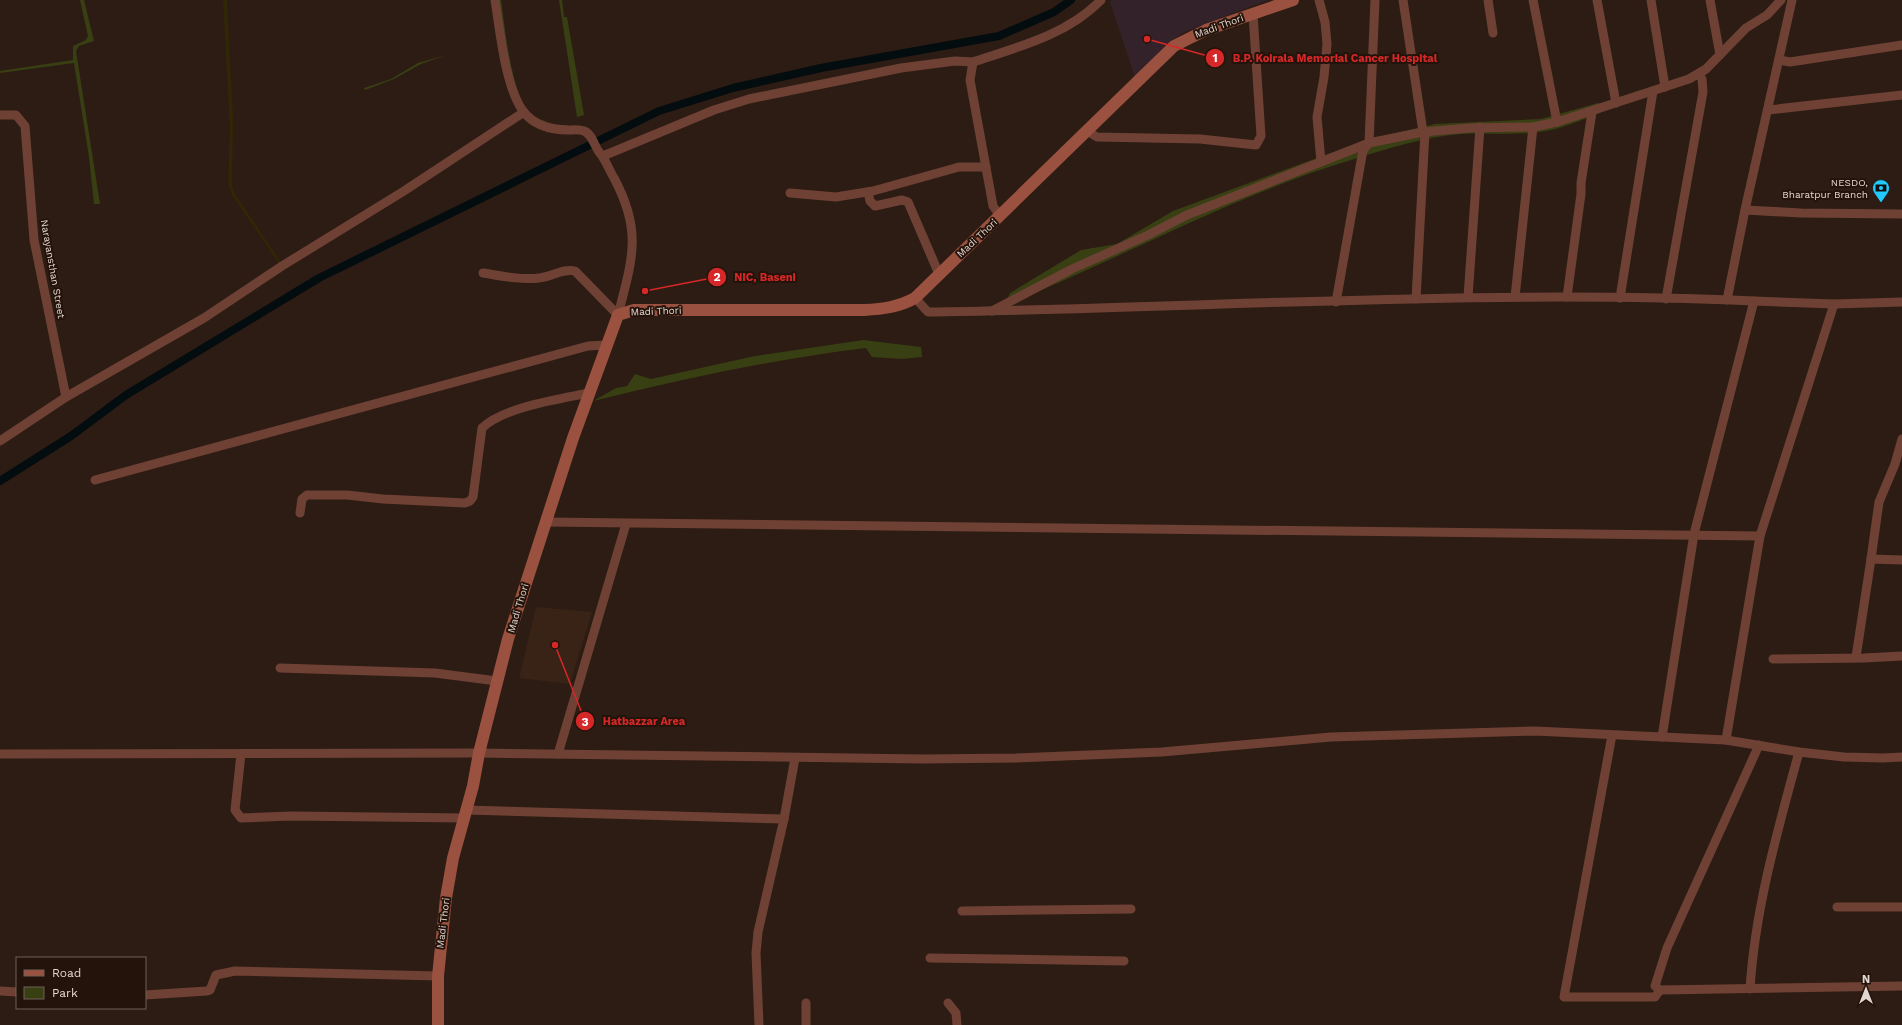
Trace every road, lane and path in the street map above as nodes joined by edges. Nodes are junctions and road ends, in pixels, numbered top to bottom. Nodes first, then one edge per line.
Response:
1 (495, 0) edge
2 (1101, 0) edge
3 (1293, 0) edge
4 (1319, 0) edge
5 (1375, 0) edge
6 (1403, 0) edge
7 (1488, 0) edge
8 (1533, 0) edge
9 (1597, 0) edge
10 (1651, 0) edge
11 (1710, 0) edge
12 (1781, 0) edge
13 (1792, 0) edge
14 (1253, 14) junction
15 (1493, 33) dead end
16 (1902, 45) edge
17 (1720, 55) junction
18 (1779, 60) junction
19 (973, 62) junction
20 (1699, 74) junction
21 (1666, 87) junction
22 (1653, 90) junction
23 (1902, 95) edge
24 (1616, 102) junction
25 (1768, 110) junction
26 (524, 112) junction
27 (1592, 112) junction
28 (0, 115) edge
29 (1558, 122) junction
30 (1533, 127) junction
31 (1480, 128) junction
32 (1087, 130) junction
33 (1424, 132) junction
34 (1369, 142) junction
35 (600, 153) junction
36 (1321, 162) junction
37 (986, 167) junction
38 (868, 192) junction
39 (790, 193) dead end
40 (1745, 210) junction
41 (1902, 214) edge
42 (1000, 216) junction
43 (483, 273) dead end
44 (939, 274) junction
45 (1468, 297) junction
46 (1515, 297) junction
47 (1568, 297) junction
48 (916, 298) junction
49 (1620, 298) junction
50 (1416, 299) junction
51 (1666, 299) junction
52 (1727, 300) junction
53 (1754, 301) junction
54 (1336, 302) junction
55 (1902, 302) edge
56 (1834, 304) junction
57 (992, 311) junction
58 (618, 316) junction
59 (606, 345) junction
60 (589, 393) junction
61 (66, 397) junction
62 (1902, 439) edge
63 (0, 441) edge
64 (95, 480) dead end
65 (300, 513) dead end
66 (545, 522) junction
67 (626, 524) junction
68 (1694, 534) junction
69 (1760, 536) junction
70 (1871, 559) junction
71 (1902, 560) edge
72 (1902, 656) edge
73 (1856, 658) junction
74 (1774, 659) dead end
75 (280, 668) dead end
76 (497, 681) junction
77 (1612, 735) junction
78 (1662, 737) junction
79 (1726, 740) junction
80 (1759, 745) junction
81 (1798, 752) junction
82 (479, 753) junction
83 (0, 754) edge
84 (240, 754) junction
85 (558, 754) junction
86 (1902, 757) edge
87 (795, 758) junction
88 (465, 814) junction
89 (784, 819) junction
90 (1837, 907) dead end
91 (1902, 907) edge
92 (1131, 909) dead end
93 (962, 910) dead end
94 (930, 958) dead end
95 (1124, 961) dead end
96 (438, 976) junction
97 (1902, 986) edge
98 (1750, 989) junction
99 (1660, 990) junction
100 (0, 991) edge
101 (16, 992) edge
102 (146, 995) edge
103 (806, 1003) dead end
104 (948, 1003) dead end
105 (438, 1025) edge
106 (759, 1025) edge
107 (806, 1025) edge
108 (957, 1025) edge

1 - 26 street
2 - 19 street
3 - 14 main road, Madi Thori
4 - 36 street
5 - 34 street
6 - 33 street
7 - 15 street
8 - 29 street
9 - 24 street
10 - 21 street
11 - 17 street
12 - 17 street
13 - 18 street
14 - 32 main road, Madi Thori
14 - 32 street
16 - 18 street
17 - 20 street
18 - 25 street
19 - 35 street
19 - 37 street
20 - 21 street
20 - 51 street
21 - 22 street
22 - 24 street
22 - 49 street
23 - 25 street
24 - 27 street
25 - 40 street
26 - 35 street
26 - 61 street
27 - 29 street
27 - 47 street
28 - 61 street, Narayansthan Street
29 - 30 street
30 - 31 street
30 - 46 street
31 - 33 street
31 - 45 street
32 - 42 main road, Madi Thori
33 - 34 street
33 - 50 street
34 - 36 street
34 - 54 street
35 - 58 street
36 - 57 street
37 - 38 street
37 - 42 street
38 - 39 street
38 - 44 street
40 - 41 street
40 - 52 street
42 - 44 main road, Madi Thori
43 - 58 street
44 - 48 main road, Madi Thori
45 - 46 street
45 - 50 street
46 - 47 street
47 - 49 street
48 - 57 street
48 - 58 main road, Madi Thori
49 - 51 street
50 - 54 street
51 - 52 street
52 - 53 street
53 - 56 street
53 - 68 street
54 - 57 street
55 - 56 street
56 - 69 street
58 - 59 main road, Madi Thori
59 - 60 main road, Madi Thori
59 - 64 street
60 - 65 street
60 - 66 main road, Madi Thori
61 - 63 street
62 - 70 street
66 - 67 street
66 - 76 main road, Madi Thori
67 - 68 street
67 - 85 street
68 - 69 street
68 - 78 street
69 - 79 street
70 - 71 street
70 - 73 street
72 - 73 street
73 - 74 street
75 - 76 street
76 - 82 main road, Madi Thori
77 - 78 street
77 - 87 street
77 - 99 street
78 - 79 street
79 - 80 street
80 - 81 street
80 - 99 street
81 - 86 street
81 - 98 street
82 - 84 street
82 - 85 street
82 - 88 main road, Madi Thori
83 - 84 street
84 - 88 street
85 - 87 street
87 - 89 street
88 - 89 street
88 - 96 main road, Madi Thori
89 - 106 street
90 - 91 street
92 - 93 street
94 - 95 street
96 - 102 street
96 - 105 main road, Madi Thori
97 - 98 street
98 - 99 street
100 - 101 street
103 - 107 street
104 - 108 street

